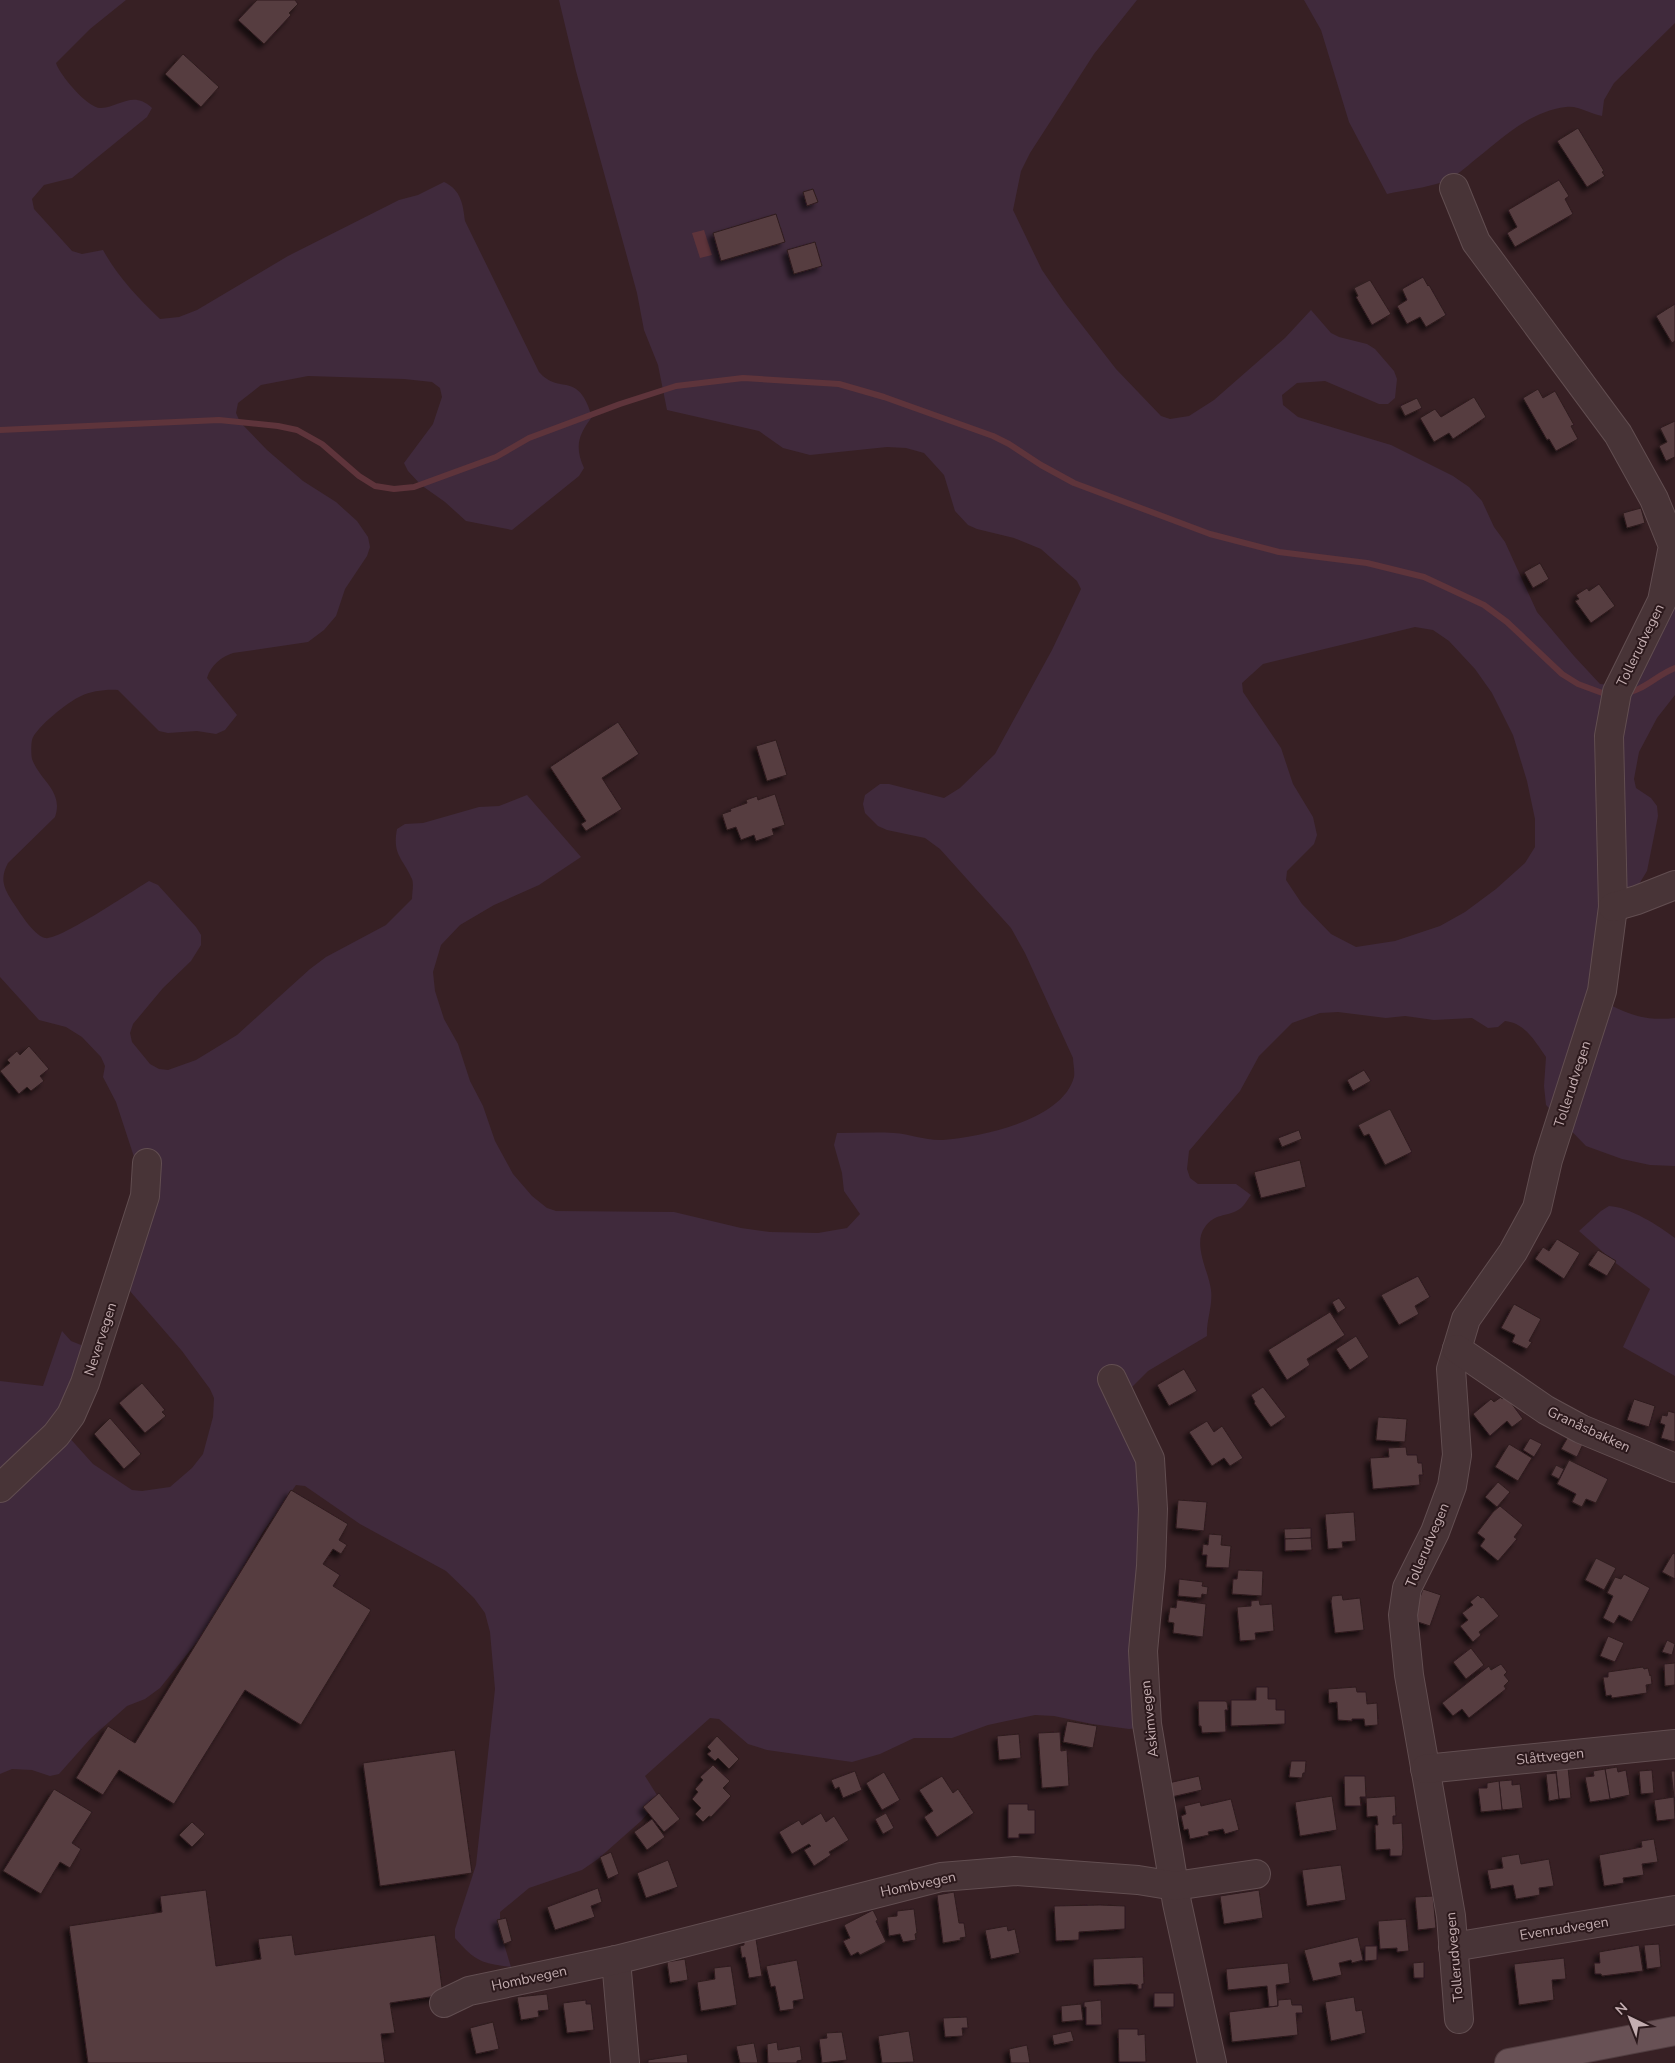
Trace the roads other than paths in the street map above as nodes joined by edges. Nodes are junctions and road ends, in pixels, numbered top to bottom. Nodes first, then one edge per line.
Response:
1 (1454, 188) dead end
2 (1675, 885) edge
3 (1613, 906) junction
4 (147, 1163) dead end
5 (1457, 1349) junction
6 (1112, 1379) dead end
7 (1675, 1468) edge
8 (0, 1488) edge
9 (1675, 1744) edge
10 (1425, 1770) junction
11 (1256, 1874) dead end
12 (1175, 1886) junction
13 (1675, 1910) edge
14 (1453, 1947) junction
15 (616, 1960) junction
16 (444, 2003) dead end
17 (1459, 2019) dead end
18 (1675, 2031) edge
19 (625, 2063) edge
20 (1212, 2063) edge
21 (1509, 2063) edge

1 - 3 street, Tollerudvegen
2 - 3 street
3 - 5 street, Tollerudvegen
4 - 8 street, Nevervegen
5 - 7 street, Granåsbakken
5 - 10 street, Tollerudvegen
6 - 12 street, Askimvegen
9 - 10 street, Slåttvegen
10 - 14 street, Tollerudvegen
11 - 12 street, Hombvegen
12 - 15 street, Hombvegen
12 - 20 street, Askimvegen
13 - 14 street, Evenrudvegen
14 - 17 street, Tollerudvegen
15 - 16 street, Hombvegen
15 - 19 street
18 - 21 main road

